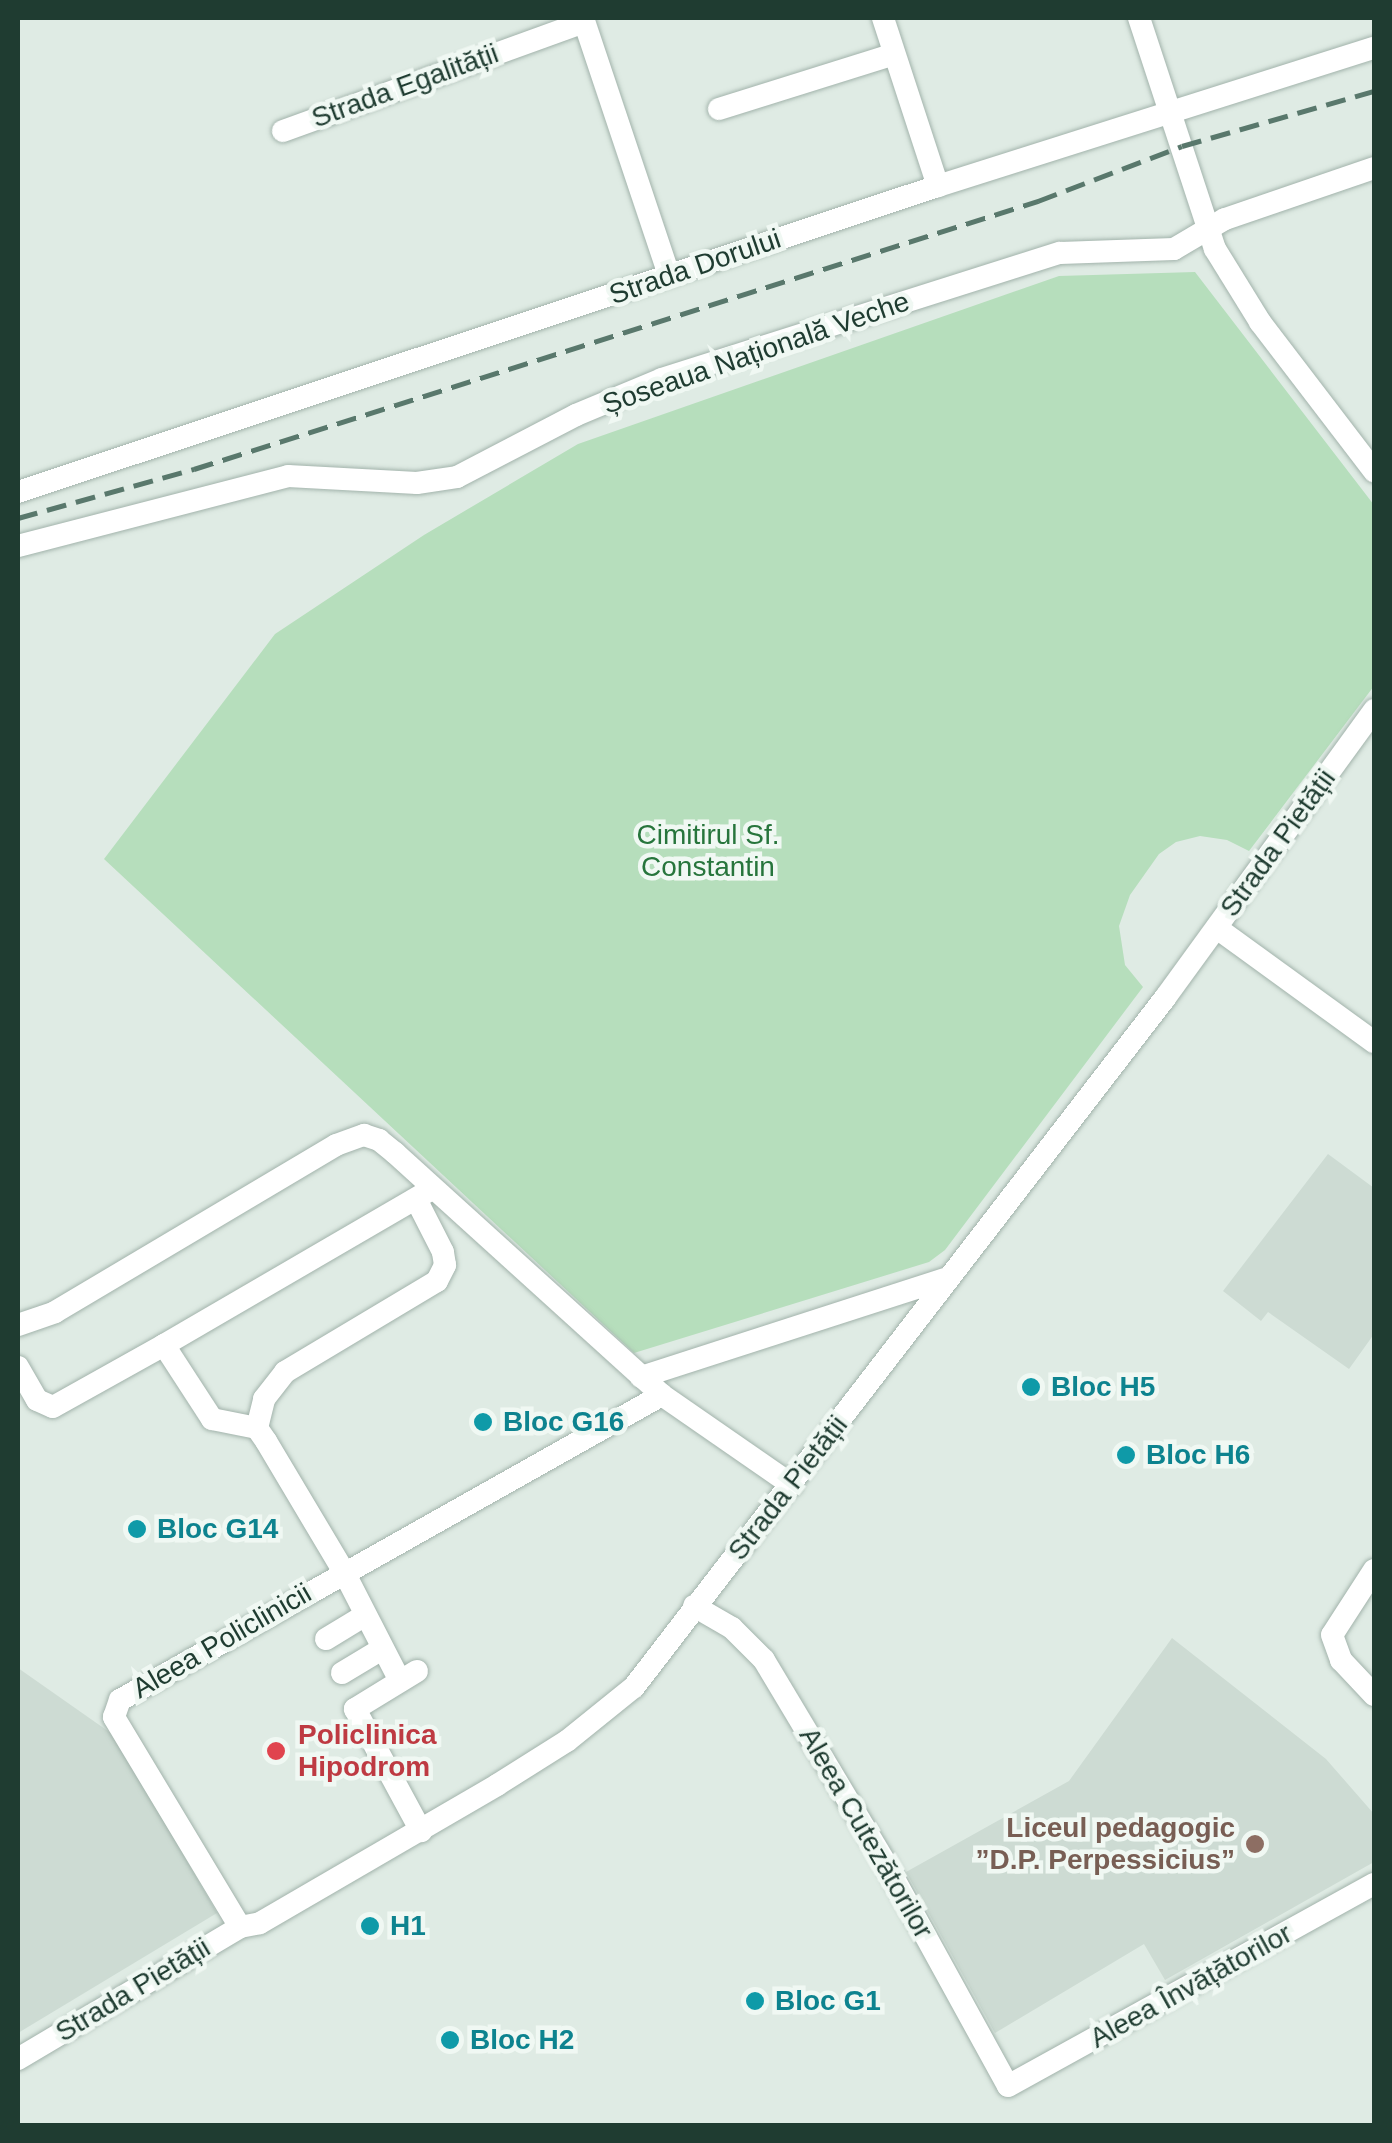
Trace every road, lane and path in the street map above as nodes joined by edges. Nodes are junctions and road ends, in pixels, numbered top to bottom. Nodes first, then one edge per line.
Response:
1 (883, 18) edge
2 (1139, 18) edge
3 (584, 20) edge
4 (1374, 48) edge
5 (894, 54) junction
6 (720, 109) dead end
7 (1171, 112) junction
8 (282, 131) dead end
9 (1374, 168) edge
10 (938, 186) junction
11 (1207, 228) junction
12 (668, 276) junction
13 (1374, 471) edge
14 (18, 492) edge
15 (18, 546) edge
16 (1374, 710) edge
17 (1218, 928) junction
18 (1374, 1042) edge
19 (424, 1194) junction
20 (948, 1278) junction
21 (18, 1325) edge
22 (164, 1344) junction
23 (18, 1368) edge
24 (640, 1377) junction
25 (662, 1395) junction
26 (257, 1428) junction
27 (792, 1485) junction
28 (1374, 1570) edge
29 (344, 1572) junction
30 (694, 1606) junction
31 (364, 1616) junction
32 (326, 1639) dead end
33 (382, 1649) junction
34 (342, 1673) dead end
35 (1374, 1695) edge
36 (420, 1831) junction
37 (1374, 1884) edge
38 (240, 1927) junction
39 (18, 2059) edge
40 (1008, 2086) joint

1 - 5 street
2 - 7 street
3 - 8 street, Strada Egalității
3 - 12 street
4 - 7 street, Strada Dorului
5 - 6 street
5 - 10 street
7 - 10 street, Strada Dorului
7 - 11 street
9 - 11 street, Șoseaua Națională Veche
10 - 12 street, Strada Dorului
11 - 13 street
11 - 15 street, Șoseaua Națională Veche
12 - 14 street, Strada Dorului
16 - 17 street, Strada Pietății
17 - 18 street
17 - 20 street, Strada Pietății
19 - 21 street
19 - 22 street
19 - 24 street
19 - 26 street
20 - 24 street
20 - 27 street, Strada Pietății
22 - 23 street
22 - 26 street
24 - 25 street
25 - 27 street
25 - 29 street, Aleea Policlinicii
26 - 29 street, Aleea Policlinicii
27 - 30 street, Strada Pietății
28 - 35 street
29 - 31 street
29 - 38 street, Aleea Policlinicii
30 - 36 street, Strada Pietății
30 - 40 street, Aleea Cutezătorilor
31 - 32 street
31 - 33 street
33 - 34 street
33 - 36 street
36 - 38 street, Strada Pietății
37 - 40 street, Aleea Învățătorilor
38 - 39 street, Strada Pietății

